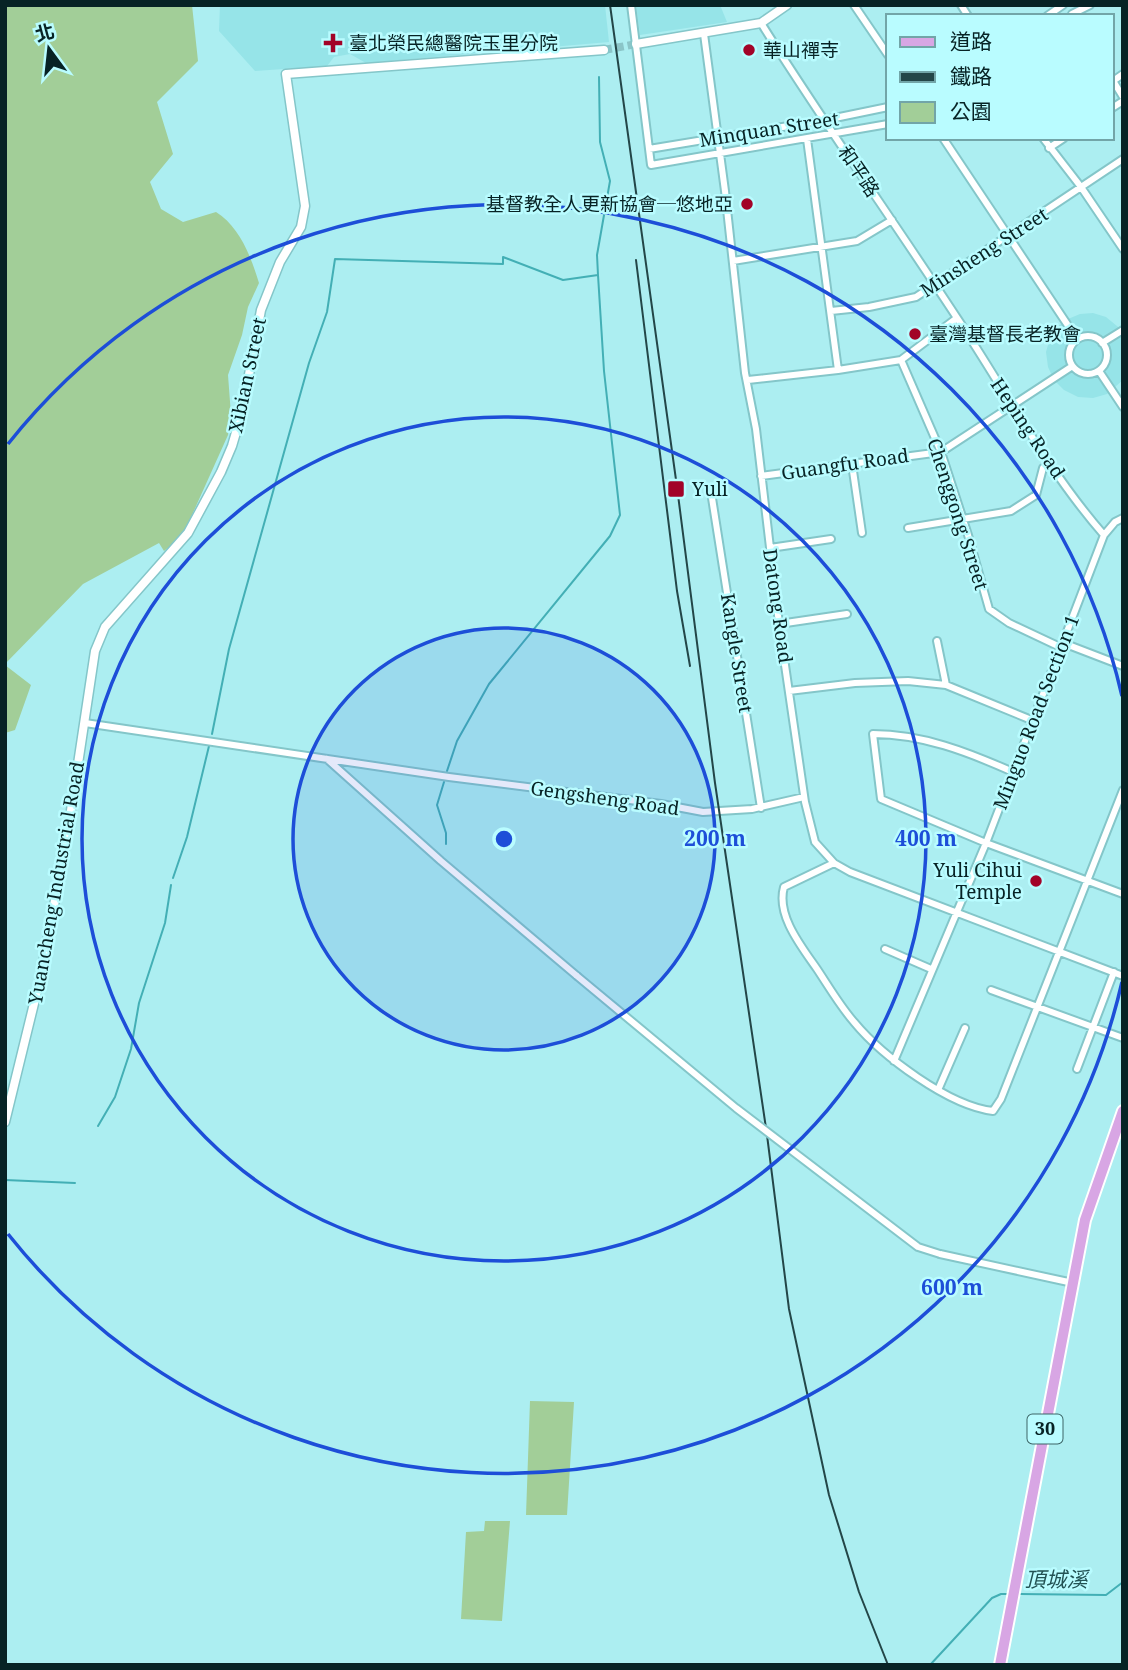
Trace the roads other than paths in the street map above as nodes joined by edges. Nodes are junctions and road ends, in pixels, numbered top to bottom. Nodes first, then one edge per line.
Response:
1 (631, 5) edge
2 (787, 5) edge
3 (854, 5) edge
4 (1090, 5) edge
5 (1074, 14) edge
6 (761, 23) junction
7 (704, 34) junction
8 (636, 44) junction
9 (604, 50) tunnel mouth
10 (886, 52) edge
11 (1114, 82) edge
12 (1123, 99) edge
13 (886, 107) edge
14 (824, 120) junction
15 (886, 124) edge
16 (834, 135) junction
17 (718, 137) junction
18 (807, 139) junction
19 (944, 140) edge
20 (1045, 140) edge
21 (1062, 140) edge
22 (1049, 148) junction
23 (649, 149) junction
24 (720, 153) junction
25 (1123, 159) edge
26 (1081, 187) junction
27 (892, 220) junction
28 (1007, 235) junction
29 (822, 247) junction
30 (1123, 249) edge
31 (733, 261) junction
32 (935, 286) junction
33 (831, 311) junction
34 (957, 318) junction
35 (1123, 330) edge
36 (1077, 339) junction
37 (1102, 343) junction
38 (901, 360) junction
39 (1071, 367) junction
40 (838, 370) junction
41 (1099, 371) junction
42 (748, 380) junction
43 (1012, 405) junction
44 (1123, 407) edge
45 (941, 452) junction
46 (852, 464) junction
47 (1051, 464) junction
48 (761, 476) junction
49 (712, 498) dead end
50 (1123, 518) edge
51 (963, 520) junction
52 (908, 528) dead end
53 (862, 533) dead end
54 (1104, 535) junction
55 (831, 539) dead end
56 (770, 548) junction
57 (847, 614) dead end
58 (779, 624) junction
59 (937, 641) dead end
60 (99, 643) joint
61 (1060, 647) junction
62 (1123, 666) edge
63 (946, 685) junction
64 (789, 691) junction
65 (1034, 721) junction
66 (85, 723) junction
67 (326, 757) junction
68 (1013, 772) junction
69 (1123, 790) edge
70 (804, 797) junction
71 (761, 807) junction
72 (1115, 809) junction
73 (1123, 812) edge
74 (986, 843) junction
75 (834, 863) junction
76 (1087, 879) junction
77 (1123, 894) edge
78 (955, 913) junction
79 (885, 949) dead end
80 (1059, 952) junction
81 (932, 968) junction
82 (1114, 972) junction
83 (1123, 976) edge
84 (991, 990) dead end
85 (1038, 1007) junction
86 (1093, 1026) junction
87 (965, 1028) dead end
88 (1123, 1038) edge
89 (894, 1061) junction
90 (1077, 1069) dead end
91 (938, 1090) junction
92 (1121, 1119) edge
93 (5, 1122) edge
94 (1073, 1283) junction
95 (1000, 1665) edge

1 - 8 street
2 - 6 street
3 - 10 street
4 - 5 street
6 - 7 street
6 - 14 street, 和平路
7 - 8 street
7 - 17 street, Datong Road
8 - 23 street
9 - 60 street, Xibian Street
11 - 12 street
13 - 14 street, Minquan Street
14 - 16 street, 和平路
14 - 17 street, Minquan Street
15 - 16 street, Minquan Street
16 - 18 street, Minquan Street
16 - 27 street, 和平路
17 - 23 street, Minquan Street
17 - 24 street, Datong Road
18 - 24 street, Minquan Street
18 - 29 street
19 - 28 street
20 - 22 street
21 - 22 street
22 - 26 street
23 - 24 street, Minquan Street
24 - 31 street, Datong Road
25 - 26 street, Minsheng Street
26 - 28 street, Minsheng Street
26 - 30 street
27 - 29 street
27 - 32 street, 和平路
28 - 32 street, Minsheng Street
28 - 36 street
29 - 31 street
29 - 33 street
31 - 42 street, Datong Road
32 - 33 street, Minsheng Street
32 - 34 street, 和平路
33 - 40 street
34 - 38 street
34 - 43 street, Heping Road
35 - 37 street
36 - 37 street
36 - 39 street
37 - 41 street
38 - 40 street
38 - 45 street, Chenggong Street
39 - 41 street
39 - 43 street, Guangfu Road
40 - 42 street
41 - 44 street
42 - 48 street, Datong Road
43 - 45 street, Guangfu Road
43 - 47 street, Heping Road
45 - 46 street, Guangfu Road
45 - 51 street, Chenggong Street
46 - 48 street, Guangfu Road
46 - 53 street
47 - 51 street
47 - 54 street, Heping Road
48 - 56 street, Datong Road
49 - 71 street, Kangle Street
50 - 54 street, Minguo Road Section 1
51 - 52 street
51 - 61 street, Chenggong Street
54 - 61 street, Minguo Road Section 1
55 - 56 street
56 - 58 street, Datong Road
57 - 58 street
58 - 64 street, Datong Road
59 - 63 street
60 - 66 street, Yuancheng Industrial Road
61 - 62 street, Chenggong Street
61 - 65 street, Minguo Road Section 1
63 - 64 street
63 - 65 street
64 - 70 street, Datong Road
65 - 68 street, Minguo Road Section 1
66 - 67 street, Gengsheng Road
66 - 93 street, Yuancheng Industrial Road
67 - 71 street, Gengsheng Road
67 - 94 street, bridge
68 - 74 street, Minguo Road Section 1
68 - 74 street
69 - 72 street
70 - 71 street, Gengsheng Road
70 - 75 street, Datong Road
72 - 73 street
72 - 76 street
74 - 76 street
74 - 78 street, Minguo Road Section 1
75 - 78 street, Datong Road
75 - 89 street
76 - 77 street
76 - 80 street
78 - 80 street, Datong Road
78 - 81 street, Minguo Road Section 1
79 - 81 street
80 - 82 street, Datong Road
80 - 85 street
81 - 89 street, Minguo Road Section 1
82 - 83 street, Datong Road
82 - 86 street
84 - 85 street
85 - 86 street
85 - 91 street
86 - 88 street
86 - 90 street
87 - 91 street
89 - 91 street
92 - 94 main road, 30
94 - 95 main road, 30

